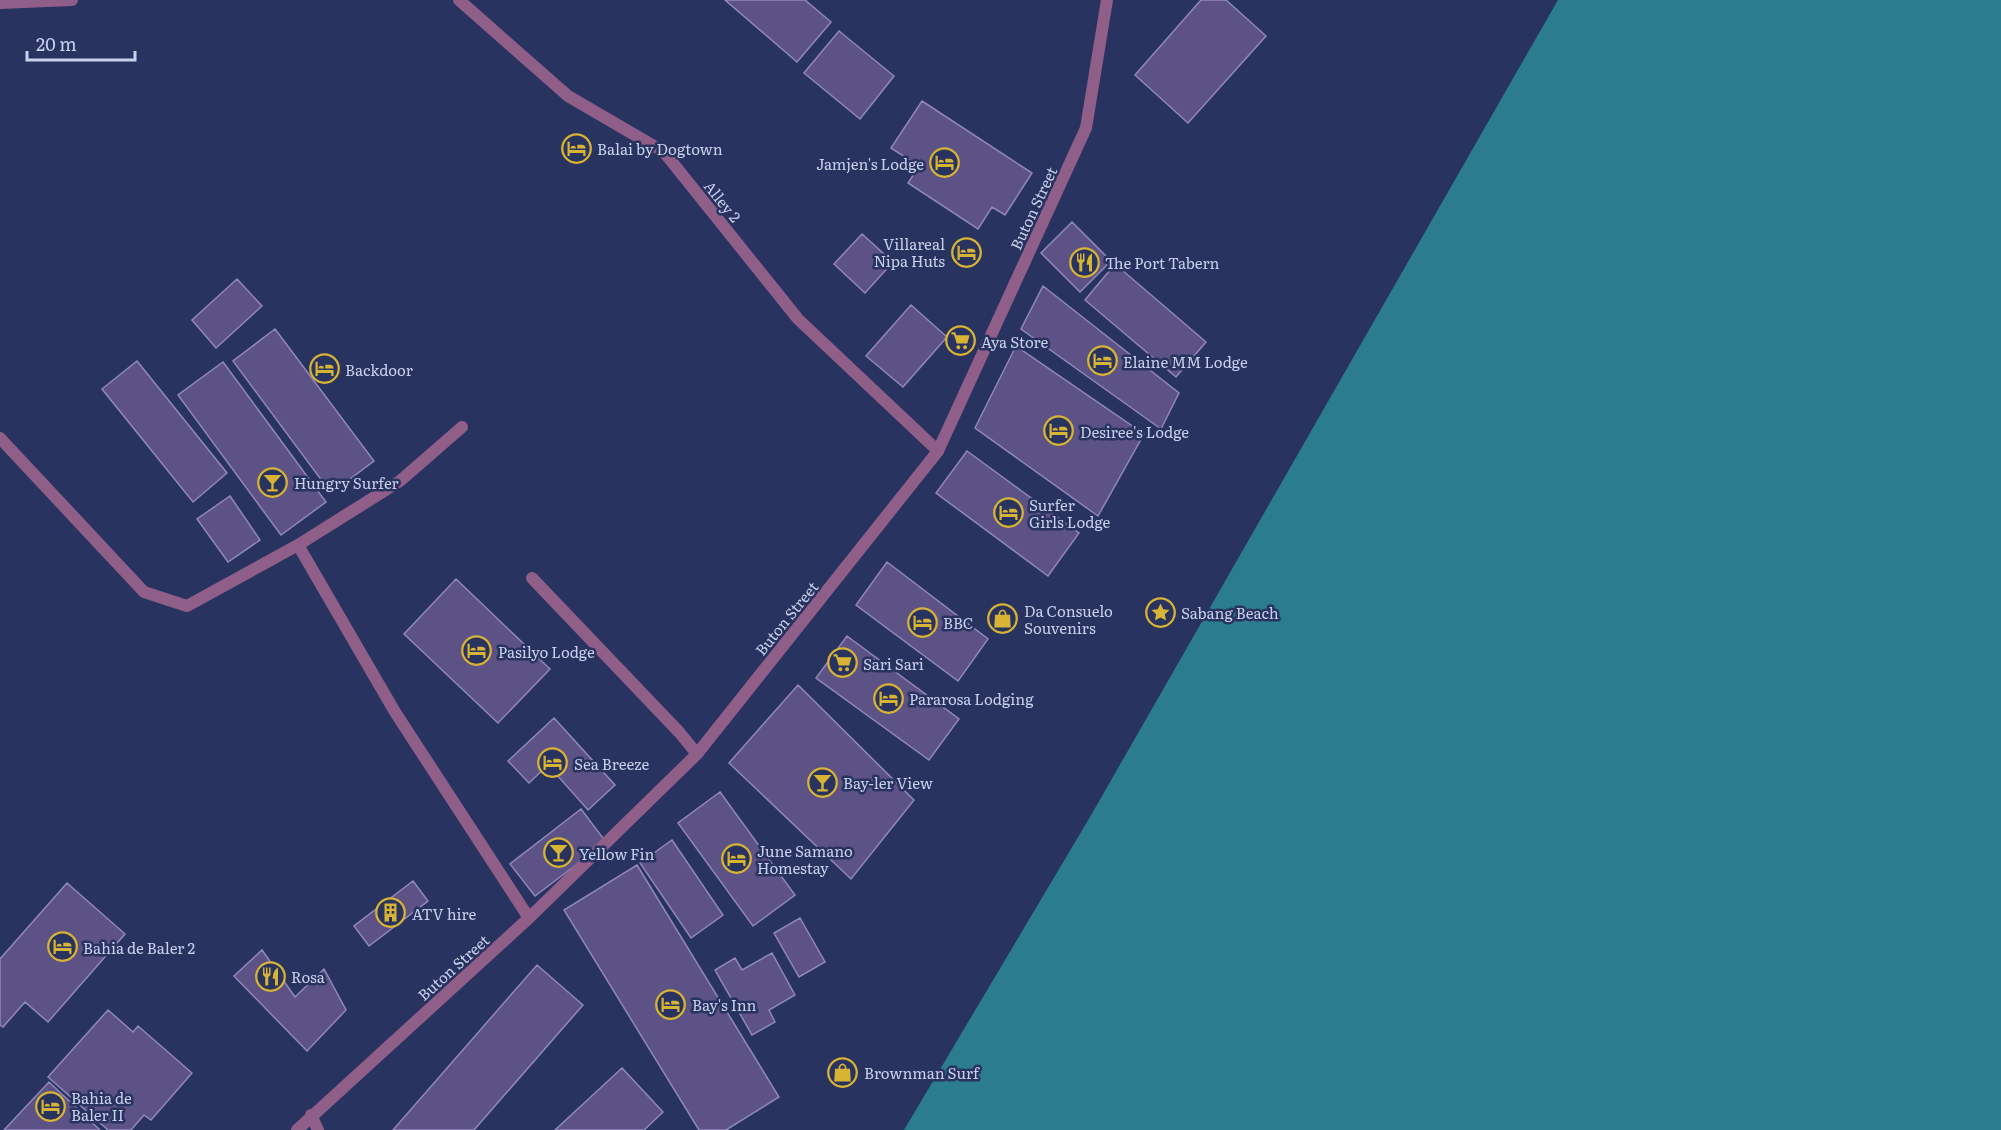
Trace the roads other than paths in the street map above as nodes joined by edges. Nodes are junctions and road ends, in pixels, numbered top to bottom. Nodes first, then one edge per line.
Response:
1 (72, 0) edge
2 (459, 0) edge
3 (1107, 0) edge
4 (0, 3) edge
5 (462, 427) dead end
6 (0, 438) edge
7 (939, 451) junction
8 (298, 545) junction
9 (532, 578) dead end
10 (697, 754) junction
11 (529, 918) junction
12 (311, 1115) junction
13 (297, 1130) edge
14 (318, 1130) edge

1 - 4 street
2 - 7 street, Alley 2
3 - 7 street, Buton Street
5 - 8 street
6 - 8 street
7 - 10 street, Buton Street
8 - 11 street
9 - 10 street
10 - 11 street, Buton Street
11 - 12 street, Buton Street
12 - 13 street, Buton Street
12 - 14 street

